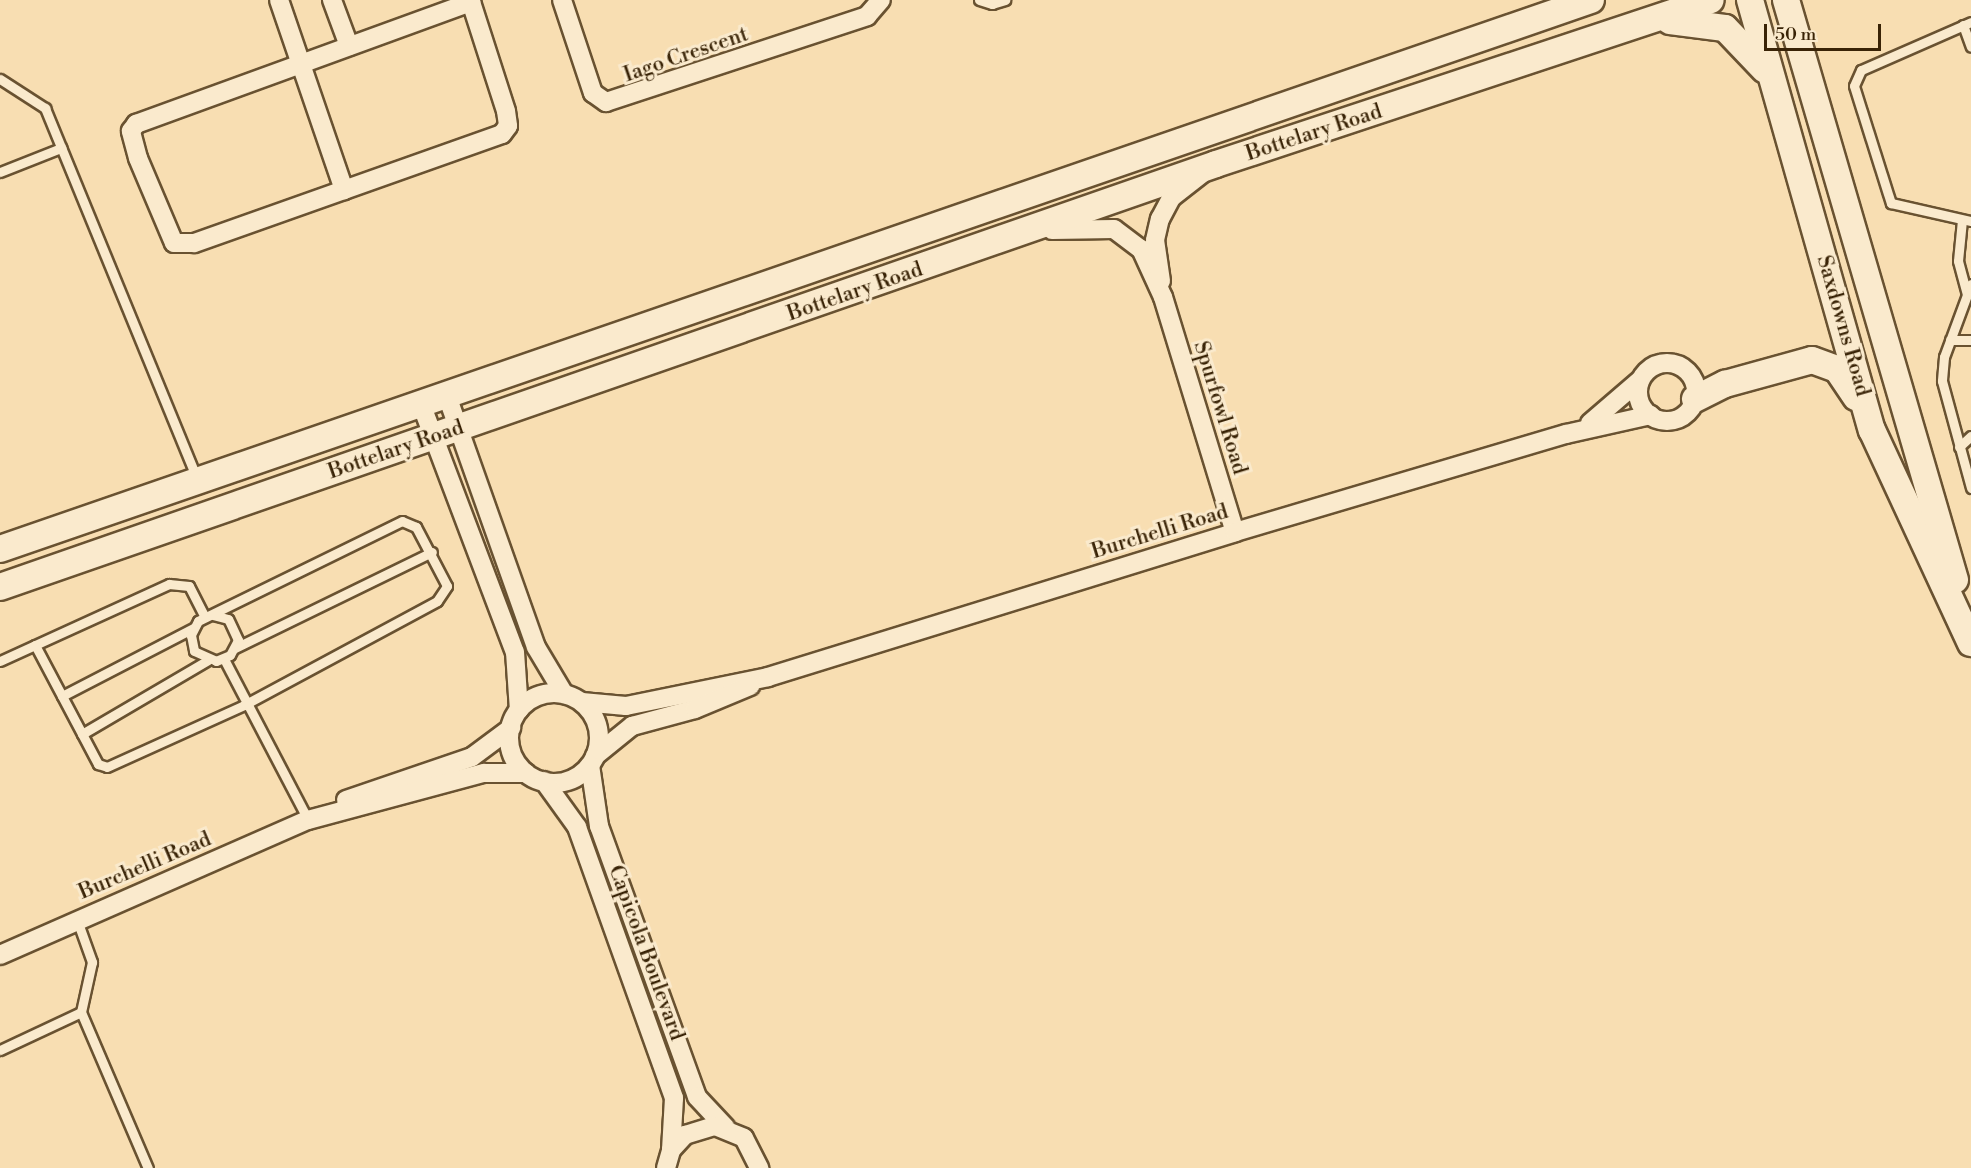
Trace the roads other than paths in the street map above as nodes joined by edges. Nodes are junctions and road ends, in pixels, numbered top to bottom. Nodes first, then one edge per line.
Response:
1 (279, 0) edge
2 (332, 0) edge
3 (562, 0) edge
4 (881, 0) edge
5 (979, 0) edge
6 (1005, 0) edge
7 (1591, 0) edge
8 (1711, 0) edge
9 (1750, 0) edge
10 (1786, 0) edge
11 (1805, 0) edge
12 (471, 1) edge
13 (1652, 21) junction
14 (1967, 23) edge
15 (349, 46) junction
16 (1971, 47) edge
17 (1802, 53) junction
18 (299, 63) junction
19 (0, 79) edge
20 (1774, 84) junction
21 (61, 148) junction
22 (1216, 164) junction
23 (0, 172) edge
24 (344, 190) junction
25 (1966, 220) edge
26 (1026, 234) junction
27 (1971, 284) edge
28 (1967, 295) junction
29 (1163, 297) junction
30 (1950, 340) junction
31 (1971, 340) edge
32 (1640, 380) junction
33 (446, 393) junction
34 (1695, 399) junction
35 (420, 401) junction
36 (1651, 416) junction
37 (460, 428) junction
38 (1872, 430) junction
39 (1566, 434) junction
40 (1971, 436) edge
41 (433, 438) junction
42 (1959, 447) junction
43 (198, 481) junction
44 (1971, 488) edge
45 (1234, 532) junction
46 (0, 549) edge
47 (432, 552) junction
48 (0, 587) edge
49 (208, 616) junction
50 (193, 628) junction
51 (1970, 643) edge
52 (35, 645) junction
53 (235, 648) junction
54 (224, 659) junction
55 (208, 660) junction
56 (0, 661) edge
57 (768, 677) junction
58 (564, 694) junction
59 (62, 696) junction
60 (582, 702) junction
61 (244, 705) junction
62 (519, 710) junction
63 (510, 728) junction
64 (82, 734) junction
65 (593, 761) junction
66 (526, 773) junction
67 (544, 781) junction
68 (308, 820) junction
69 (77, 920) junction
70 (0, 955) edge
71 (81, 1012) junction
72 (0, 1050) edge
73 (726, 1128) junction
74 (666, 1161) edge
75 (148, 1168) edge
76 (759, 1168) edge

1 - 18 street
2 - 15 street
3 - 4 street, Iago Crescent
5 - 6 lane
7 - 33 main road, Bottelary Road
8 - 13 main road, Bottelary Road
9 - 20 main road, Saxdowns Road
10 - 17 main road, Saxdowns Road
11 - 17 main road
12 - 15 street
12 - 24 street
13 - 20 main road
13 - 22 main road, Bottelary Road
14 - 16 lane
14 - 25 lane
15 - 18 street
17 - 51 main road, Saxdowns Road
18 - 24 street
18 - 24 street
19 - 21 lane
20 - 38 main road, Saxdowns Road
21 - 23 lane
21 - 43 lane
22 - 26 main road, Bottelary Road
22 - 29 street, Spurfowl Road
25 - 28 lane
26 - 29 street, Spurfowl Road
26 - 37 main road, Bottelary Road
27 - 28 lane
28 - 30 lane
29 - 45 street, Spurfowl Road
30 - 31 lane
30 - 42 lane
32 - 34 street
32 - 36 street
32 - 39 street, Burchelli Road
33 - 35 main road, Bottelary Road
33 - 37 street
34 - 36 street
34 - 38 main road
35 - 41 street
35 - 43 main road, Bottelary Road
36 - 39 street, Burchelli Road
37 - 41 main road, Bottelary Road
37 - 58 street
38 - 51 main road, Saxdowns Road
39 - 45 street, Burchelli Road
40 - 42 lane
41 - 48 main road, Bottelary Road
41 - 62 street
42 - 44 lane
43 - 46 main road, Bottelary Road
45 - 57 street, Burchelli Road
47 - 49 lane
47 - 53 lane
47 - 61 lane
49 - 50 lane
49 - 52 lane
49 - 53 lane
50 - 55 lane
50 - 59 lane
52 - 56 lane
52 - 59 lane
53 - 54 lane
54 - 55 lane
54 - 61 lane
55 - 64 lane
57 - 60 street, Burchelli Road
57 - 65 street, Burchelli Road
58 - 60 street
58 - 62 street
59 - 64 lane
60 - 65 street
61 - 64 lane
61 - 68 lane
62 - 63 street
63 - 66 street
63 - 68 street, Burchelli Road
65 - 67 street
65 - 73 street, Capicola Boulevard
66 - 67 street
66 - 68 street, Burchelli Road
67 - 74 street, Capicola Boulevard
68 - 69 street, Burchelli Road
69 - 70 street, Burchelli Road
69 - 71 lane
71 - 72 lane
71 - 75 lane
73 - 74 street
73 - 76 street, Capicola Boulevard

